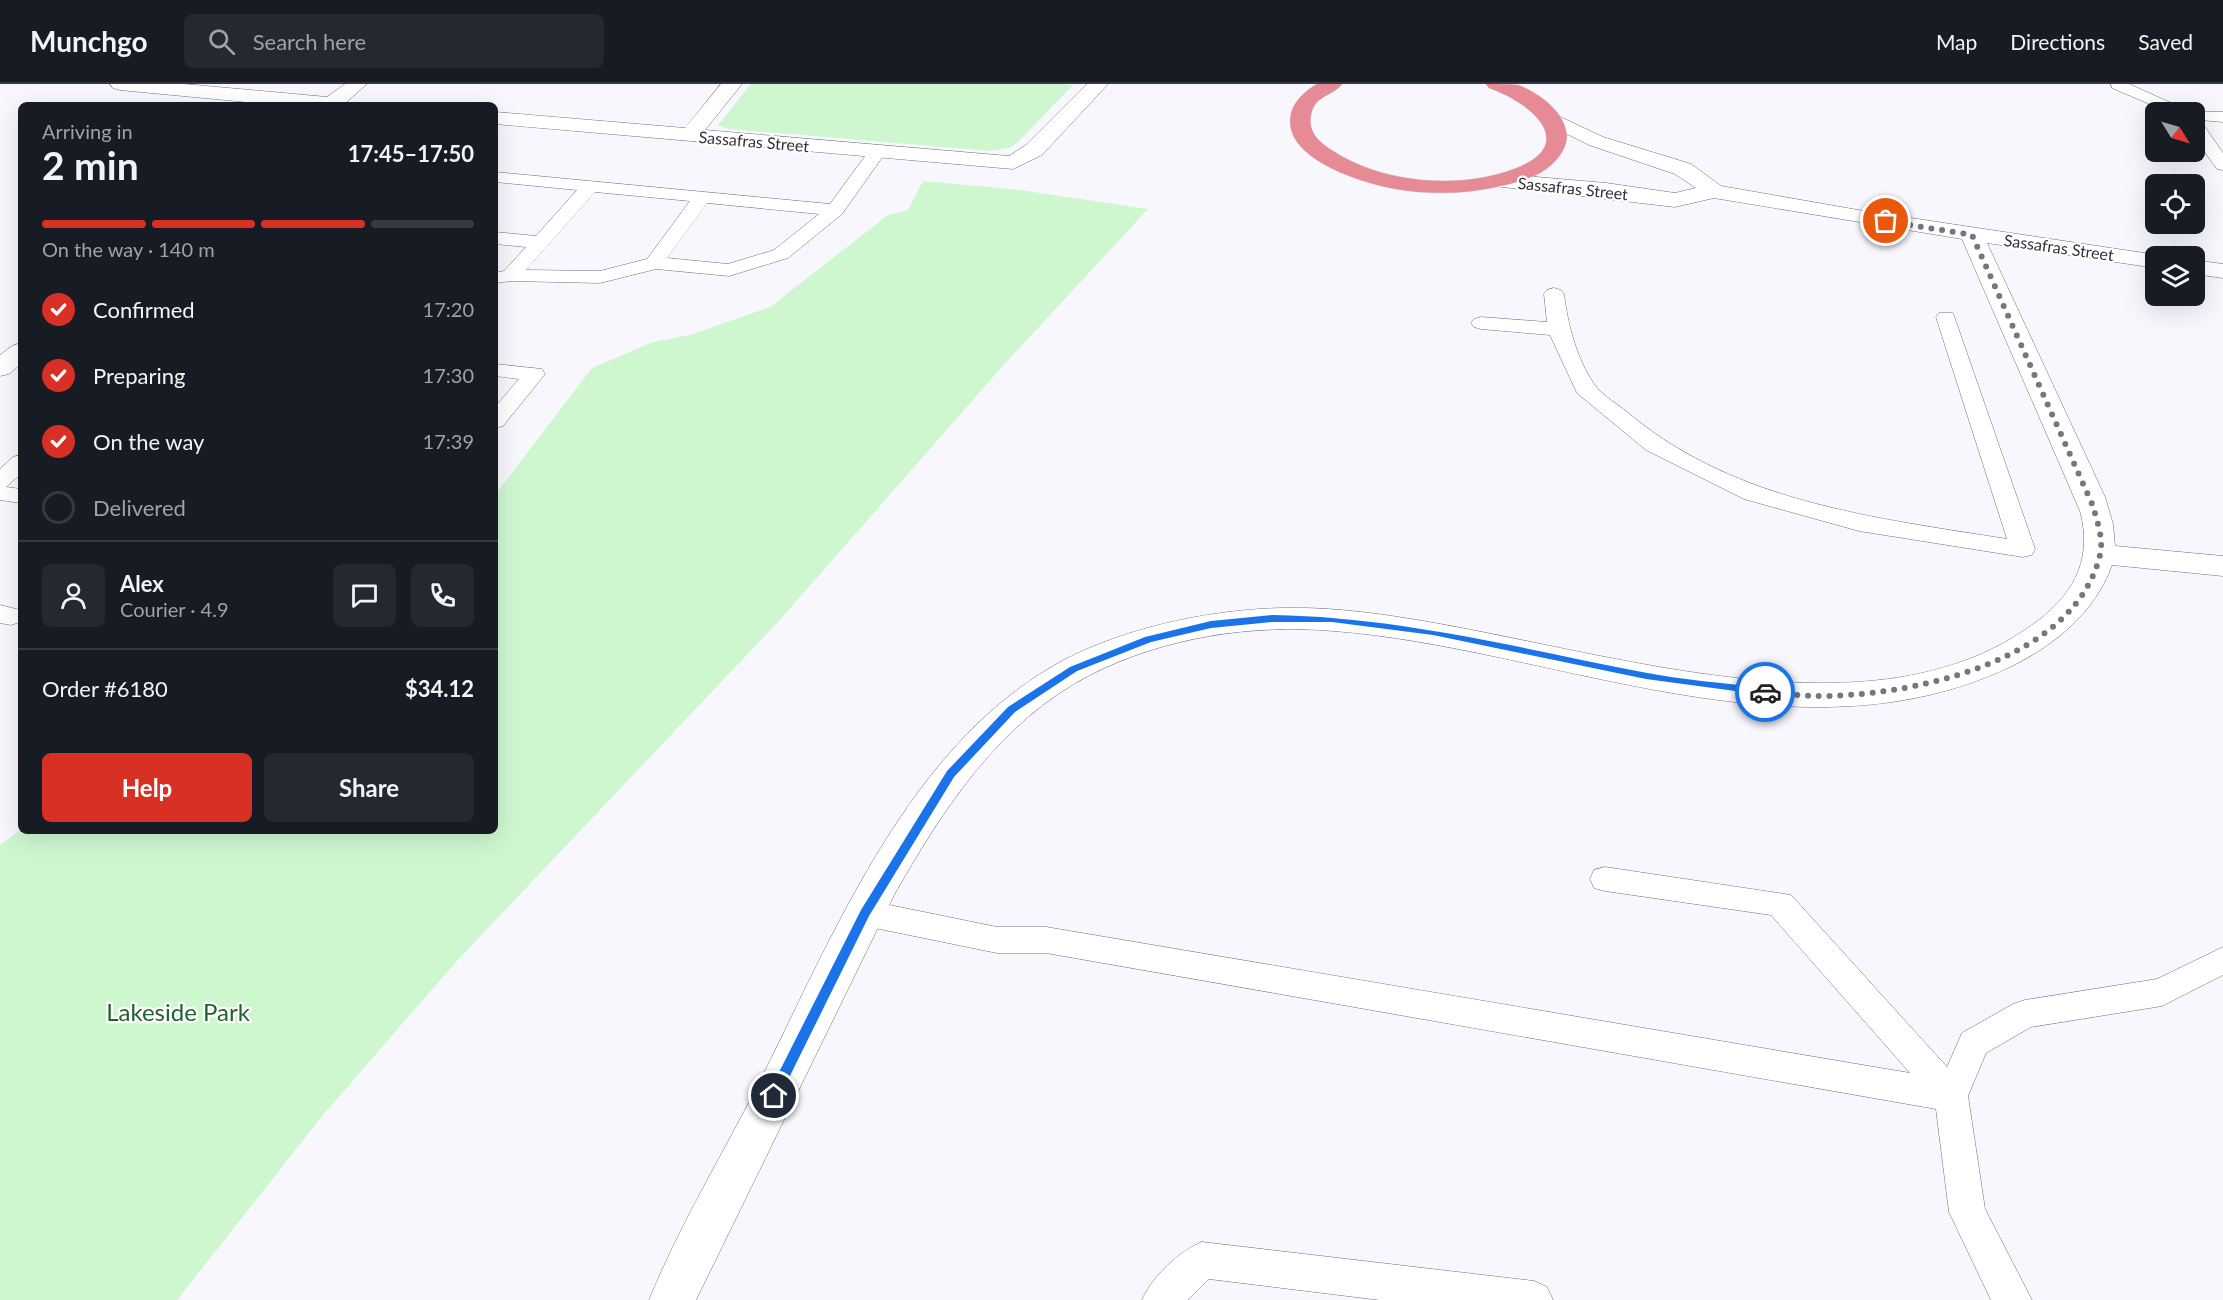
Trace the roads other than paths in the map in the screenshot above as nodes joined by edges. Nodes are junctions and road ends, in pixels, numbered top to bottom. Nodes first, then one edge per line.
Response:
1 (120, 84) edge
2 (357, 84) edge
3 (732, 84) edge
4 (1098, 84) edge
5 (1332, 84) edge
6 (1496, 84) edge
7 (1531, 84) edge
8 (2118, 85) edge
9 (306, 102) edge
10 (340, 102) edge
11 (2158, 102) edge
12 (1547, 115) junction
13 (2205, 116) edge
14 (2223, 117) edge
15 (498, 118) edge
16 (690, 135) junction
17 (2205, 140) edge
18 (878, 152) junction
19 (2223, 165) edge
20 (498, 177) edge
21 (1502, 181) junction
22 (591, 186) junction
23 (1714, 191) junction
24 (703, 196) junction
25 (835, 210) junction
26 (1972, 235) junction
27 (498, 238) edge
28 (538, 242) junction
29 (2145, 259) edge
30 (654, 263) junction
31 (2205, 269) edge
32 (2223, 271) edge
33 (503, 277) edge
34 (1554, 294) dead end
35 (1946, 317) dead end
36 (1481, 323) dead end
37 (1558, 329) junction
38 (18, 353) edge
39 (0, 368) edge
40 (498, 370) edge
41 (498, 417) edge
42 (18, 465) edge
43 (0, 481) edge
44 (0, 493) edge
45 (18, 496) edge
46 (2100, 554) junction
47 (2223, 566) edge
48 (1605, 879) dead end
49 (865, 913) junction
50 (2223, 960) edge
51 (1951, 1096) junction
52 (672, 1300) edge
53 (1161, 1300) edge
54 (1534, 1300) edge
55 (2013, 1300) edge

1 - 9 street
2 - 10 street
3 - 16 street
4 - 18 street, Sassafras Street
5 - 21 highway
6 - 12 highway
7 - 12 highway
8 - 11 lane
12 - 21 highway
12 - 23 street, Sassafras Street
13 - 14 lane
15 - 16 street, Sassafras Street
16 - 18 street, Sassafras Street
17 - 19 lane
18 - 25 lane
20 - 22 lane
21 - 23 street, Sassafras Street
22 - 24 lane
22 - 28 lane
23 - 26 street, Sassafras Street
24 - 25 lane
24 - 30 lane
25 - 30 lane
26 - 29 street, Sassafras Street
26 - 46 street
27 - 28 lane
28 - 33 lane
30 - 33 lane
31 - 32 street
34 - 37 lane
35 - 37 lane
36 - 37 lane
38 - 39 street
40 - 41 lane
42 - 43 lane
44 - 45 lane
46 - 47 street
46 - 49 street
48 - 51 lane
49 - 51 lane
49 - 52 street
50 - 51 lane
51 - 55 lane
53 - 54 lane

